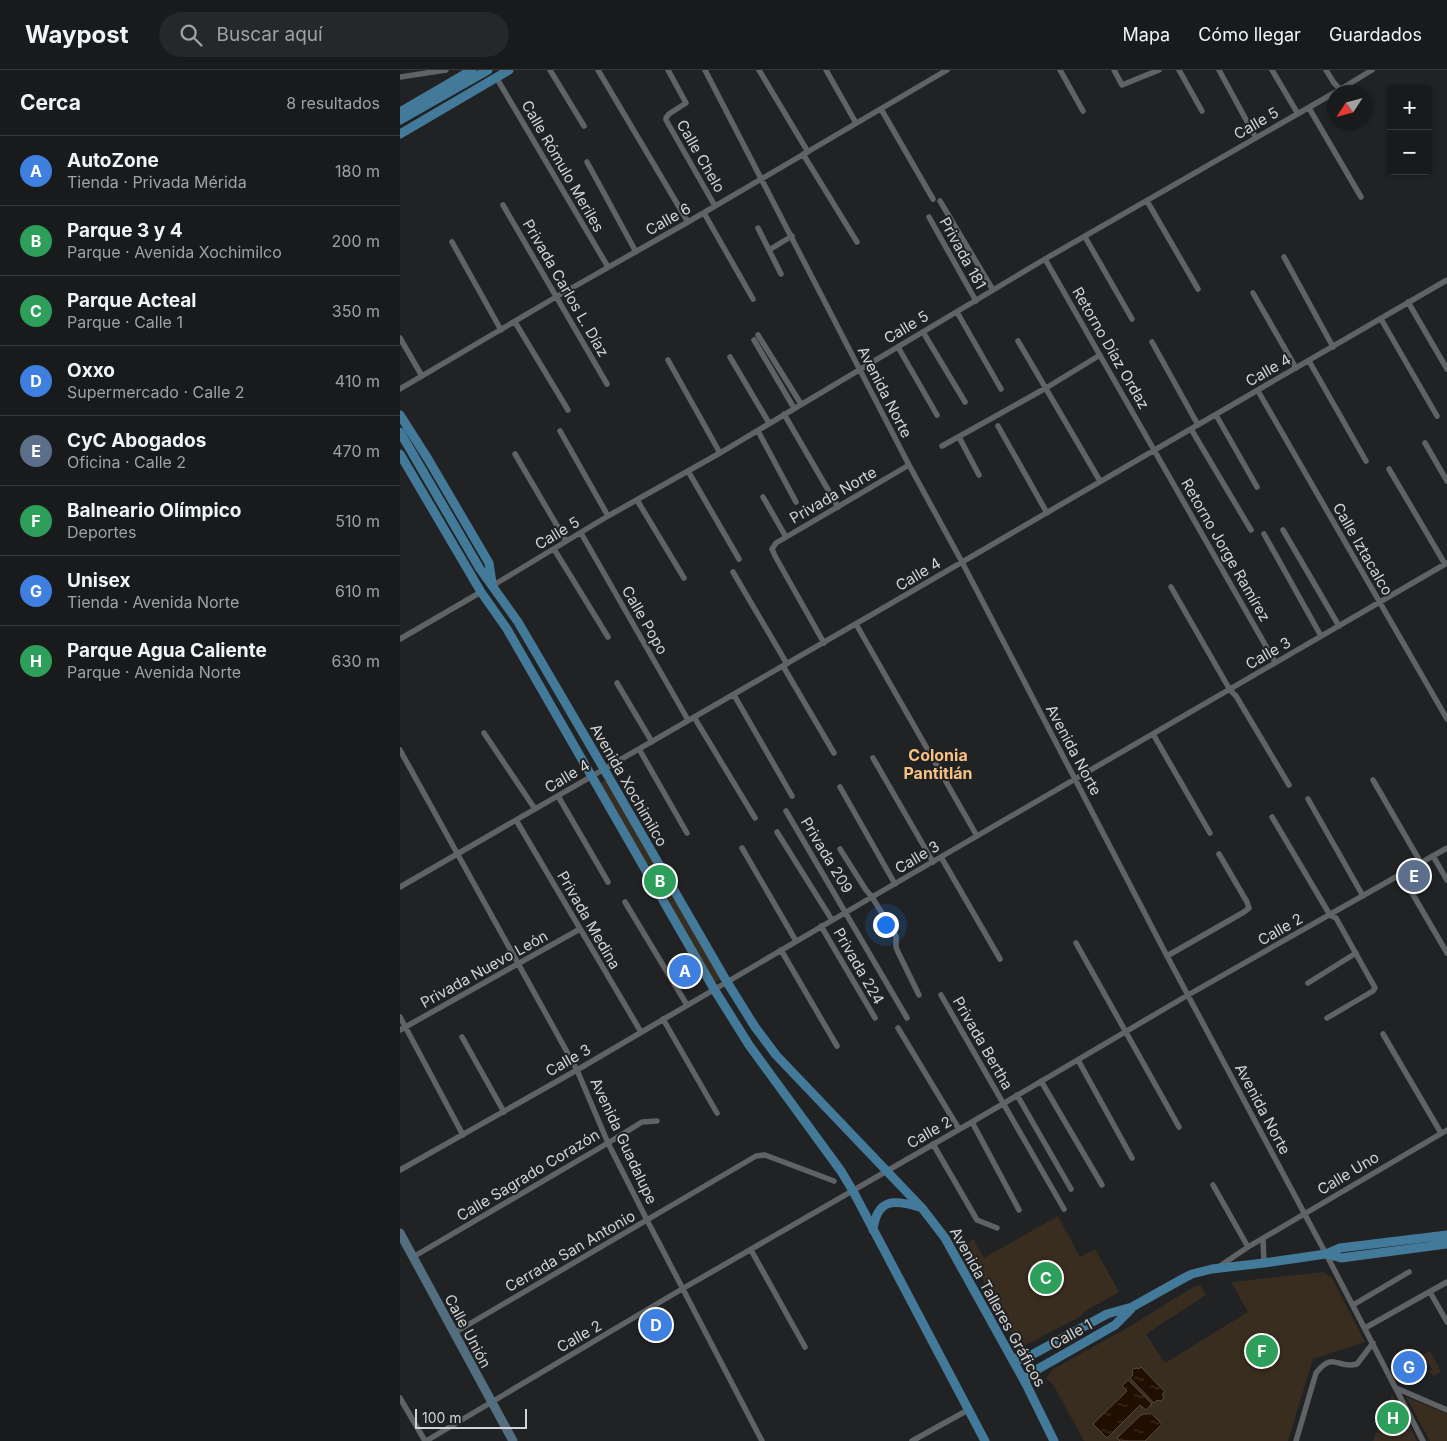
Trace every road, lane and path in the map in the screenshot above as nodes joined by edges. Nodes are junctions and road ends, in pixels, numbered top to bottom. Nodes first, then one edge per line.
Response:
1 (446, 70) edge
2 (472, 70) edge
3 (488, 70) edge
4 (509, 70) edge
5 (550, 70) edge
6 (598, 70) edge
7 (668, 70) edge
8 (705, 70) edge
9 (759, 70) edge
10 (826, 70) edge
11 (947, 70) edge
12 (1060, 70) edge
13 (1114, 70) edge
14 (1179, 70) edge
15 (1219, 70) edge
16 (1272, 70) edge
17 (1326, 70) edge
18 (1372, 70) edge
19 (1157, 72) edge
20 (400, 77) edge
21 (496, 77) junction
22 (1335, 85) edge
23 (1348, 85) edge
24 (1327, 98) edge
25 (1309, 108) junction
26 (881, 109) junction
27 (1084, 111) dead end
28 (1202, 111) dead end
29 (400, 112) edge
30 (1298, 114) junction
31 (400, 120) edge
32 (856, 123) junction
33 (584, 126) dead end
34 (400, 134) edge
35 (1256, 138) junction
36 (806, 153) junction
37 (587, 162) dead end
38 (761, 179) junction
39 (1361, 197) dead end
40 (933, 199) dead end
41 (940, 201) dead end
42 (1147, 201) junction
43 (503, 205) dead end
44 (715, 206) junction
45 (704, 213) junction
46 (929, 217) dead end
47 (688, 222) junction
48 (758, 228) dead end
49 (792, 236) junction
50 (1085, 237) junction
51 (452, 242) dead end
52 (857, 242) dead end
53 (770, 250) junction
54 (636, 252) junction
55 (1284, 257) dead end
56 (1045, 259) junction
57 (608, 267) junction
58 (781, 274) dead end
59 (1447, 280) edge
60 (1198, 289) dead end
61 (993, 290) junction
62 (1253, 293) dead end
63 (556, 297) junction
64 (753, 299) dead end
65 (976, 301) junction
66 (1408, 302) junction
67 (956, 312) junction
68 (1132, 318) dead end
69 (1381, 319) junction
70 (515, 322) junction
71 (501, 330) junction
72 (923, 332) junction
73 (400, 338) edge
74 (1018, 340) dead end
75 (1152, 342) dead end
76 (898, 346) junction
77 (1333, 347) junction
78 (1100, 355) junction
79 (730, 357) dead end
80 (668, 360) dead end
81 (1309, 361) junction
82 (1296, 368) junction
83 (1447, 369) edge
84 (860, 370) junction
85 (422, 376) junction
86 (607, 384) dead end
87 (1046, 388) junction
88 (400, 389) edge
89 (1001, 389) dead end
90 (1258, 391) junction
91 (965, 402) dead end
92 (801, 404) junction
93 (794, 408) junction
94 (568, 410) dead end
95 (784, 414) junction
96 (400, 415) edge
97 (938, 415) dead end
98 (1216, 415) junction
99 (1437, 416) dead end
100 (769, 423) junction
101 (1198, 425) junction
102 (998, 426) dead end
103 (1191, 429) junction
104 (560, 431) dead end
105 (758, 431) junction
106 (400, 432) edge
107 (959, 437) junction
108 (1425, 442) dead end
109 (942, 446) dead end
110 (1154, 450) junction
111 (720, 453) junction
112 (400, 454) edge
113 (515, 454) dead end
114 (1366, 461) dead end
115 (909, 465) junction
116 (1389, 469) dead end
117 (688, 471) junction
118 (979, 475) dead end
119 (1447, 480) edge
120 (1100, 481) junction
121 (1258, 487) dead end
122 (763, 497) dead end
123 (637, 500) junction
124 (796, 502) dead end
125 (838, 507) junction
126 (1047, 513) junction
127 (608, 516) junction
128 (1251, 530) dead end
129 (1283, 530) dead end
130 (581, 533) junction
131 (1264, 534) dead end
132 (786, 537) junction
133 (566, 541) junction
134 (554, 549) junction
135 (739, 559) dead end
136 (962, 562) junction
137 (1446, 564) edge
138 (733, 572) dead end
139 (684, 578) dead end
140 (492, 586) junction
141 (1171, 587) dead end
142 (481, 592) junction
143 (1379, 602) junction
144 (856, 624) junction
145 (1339, 626) junction
146 (1321, 636) junction
147 (608, 638) dead end
148 (400, 639) edge
149 (824, 643) junction
150 (1275, 662) junction
151 (785, 665) junction
152 (617, 683) dead end
153 (1230, 690) junction
154 (734, 694) junction
155 (691, 718) junction
156 (1447, 719) edge
157 (484, 733) dead end
158 (1153, 734) junction
159 (652, 742) junction
160 (640, 749) junction
161 (400, 750) edge
162 (834, 753) dead end
163 (874, 758) dead end
164 (402, 760) edge
165 (604, 768) junction
166 (592, 776) junction
167 (1075, 779) junction
168 (1373, 780) dead end
169 (1289, 785) dead end
170 (840, 787) dead end
171 (558, 796) junction
172 (792, 796) dead end
173 (1308, 799) dead end
174 (535, 810) junction
175 (786, 811) dead end
176 (1272, 817) dead end
177 (755, 818) dead end
178 (516, 820) junction
179 (777, 832) dead end
180 (687, 833) dead end
181 (1210, 834) dead end
182 (977, 836) junction
183 (742, 848) dead end
184 (1447, 848) edge
185 (840, 849) dead end
186 (458, 854) junction
187 (1219, 854) dead end
188 (1433, 856) junction
189 (941, 857) junction
190 (933, 862) junction
191 (1421, 863) junction
192 (1401, 874) junction
193 (1447, 880) edge
194 (608, 882) dead end
195 (895, 884) junction
196 (400, 887) edge
197 (872, 896) junction
198 (1362, 896) junction
199 (626, 902) dead end
200 (846, 912) junction
201 (1330, 915) junction
202 (832, 920) junction
203 (821, 926) junction
204 (580, 929) junction
205 (796, 941) junction
206 (1076, 943) dead end
207 (782, 950) junction
208 (1447, 953) edge
209 (1356, 954) junction
210 (1167, 956) junction
211 (1000, 959) dead end
212 (518, 964) junction
213 (727, 982) junction
214 (1308, 983) dead end
215 (714, 989) junction
216 (919, 995) dead end
217 (941, 995) dead end
218 (1188, 995) junction
219 (687, 1005) junction
220 (400, 1017) edge
221 (875, 1018) dead end
222 (907, 1018) dead end
223 (1327, 1018) dead end
224 (663, 1019) junction
225 (898, 1028) dead end
226 (403, 1029) edge
227 (641, 1032) junction
228 (1126, 1032) junction
229 (1383, 1034) dead end
230 (462, 1037) dead end
231 (837, 1046) dead end
232 (1078, 1060) junction
233 (577, 1070) junction
234 (1041, 1081) junction
235 (1017, 1095) junction
236 (1002, 1104) junction
237 (504, 1112) junction
238 (717, 1113) dead end
239 (657, 1121) dead end
240 (972, 1122) junction
241 (1179, 1126) dead end
242 (959, 1129) junction
243 (1447, 1130) edge
244 (1441, 1133) junction
245 (463, 1135) junction
246 (608, 1143) junction
247 (933, 1144) junction
248 (1132, 1158) dead end
249 (400, 1170) edge
250 (887, 1171) junction
251 (834, 1181) dead end
252 (1102, 1185) dead end
253 (1213, 1185) dead end
254 (1071, 1189) dead end
255 (853, 1191) junction
256 (922, 1208) junction
257 (1064, 1209) dead end
258 (1019, 1210) dead end
259 (1304, 1214) junction
260 (647, 1220) junction
261 (997, 1228) dead end
262 (873, 1230) junction
263 (400, 1233) edge
264 (1447, 1235) edge
265 (1263, 1239) junction
266 (1447, 1244) edge
267 (1248, 1247) junction
268 (751, 1250) junction
269 (1326, 1254) junction
270 (413, 1258) junction
271 (1264, 1263) junction
272 (1216, 1268) junction
273 (1409, 1272) dead end
274 (1447, 1282) edge
275 (682, 1289) junction
276 (1430, 1292) junction
277 (1353, 1305) junction
278 (1132, 1307) junction
279 (1447, 1322) edge
280 (1365, 1328) junction
281 (454, 1333) junction
282 (1372, 1343) junction
283 (805, 1347) dead end
284 (1011, 1357) junction
285 (1026, 1384) junction
286 (1396, 1388) junction
287 (400, 1398) edge
288 (491, 1402) junction
289 (968, 1410) junction
290 (1447, 1410) edge
291 (426, 1441) edge
292 (512, 1441) edge
293 (762, 1441) edge
294 (912, 1441) edge
295 (985, 1441) edge
296 (1054, 1441) edge
297 (1296, 1441) edge
298 (1423, 1441) edge

1 - 20 street
2 - 29 main road
3 - 31 main road
4 - 21 main road
5 - 33 street
6 - 47 street
7 - 44 street, Calle Chelo
8 - 38 street, Avenida Norte
9 - 36 street
10 - 32 street
11 - 26 street, Calle 6
12 - 27 street
13 - 19 street
14 - 28 street
15 - 35 street
16 - 30 street
17 - 22 street
18 - 23 street, Calle 5
21 - 34 main road
21 - 57 street, Calle Rómulo Meriles
24 - 25 street, Calle 5
25 - 30 street, Calle 5
25 - 39 street
26 - 32 street, Calle 6
26 - 40 street
30 - 35 street, Calle 5
32 - 36 street, Calle 6
35 - 42 street, Calle 5
36 - 38 street, Calle 6
36 - 52 street
37 - 54 street
38 - 44 street, Calle 6
38 - 49 street, Avenida Norte
41 - 61 street
42 - 50 street, Calle 5
42 - 60 street
43 - 63 street, Privada Carlos L. Díaz
44 - 45 street, Calle 6
45 - 47 street, Calle 6
45 - 64 street
46 - 65 street, Privada 181
47 - 54 street, Calle 6
48 - 53 street
49 - 53 street
49 - 84 street, Avenida Norte
50 - 56 street, Calle 5
50 - 68 street
51 - 71 street
53 - 58 street
54 - 57 street, Calle 6
55 - 77 street
56 - 61 street, Calle 5
56 - 78 street, Retorno Díaz Ordaz
57 - 63 street, Calle 6
59 - 66 street, Calle 4
61 - 65 street, Calle 5
62 - 82 street
63 - 70 street, Calle 6
63 - 86 street, Privada Carlos L. Díaz
65 - 67 street, Calle 5
66 - 69 street, Calle 4
66 - 83 street
67 - 72 street, Calle 5
67 - 89 street
69 - 77 street, Calle 4
69 - 99 street
70 - 71 street, Calle 6
70 - 94 street
71 - 85 street, Calle 6
72 - 76 street, Calle 5
72 - 91 street
73 - 85 street
74 - 87 street
75 - 101 street
76 - 84 street, Calle 5
76 - 97 street
77 - 81 street, Calle 4
78 - 87 street
78 - 110 street, Retorno Díaz Ordaz
79 - 100 street
80 - 111 street
81 - 82 street, Calle 4
81 - 114 street
82 - 90 street, Calle 4
84 - 92 street, Calle 5
84 - 115 street, Avenida Norte
85 - 88 street, Calle 6
87 - 107 street
87 - 120 street
90 - 98 street, Calle 4
90 - 143 street, Calle Iztacalco
92 - 93 street, Calle 5
92 - 93 street
93 - 95 street, Calle 5
95 - 100 street, Calle 5
95 - 125 street
96 - 140 main road, Avenida Xochimilco
98 - 101 street, Calle 4
98 - 121 street
100 - 105 street, Calle 5
101 - 103 street, Calle 4
102 - 126 street
103 - 110 street, Calle 4
103 - 128 street
104 - 127 street
105 - 111 street, Calle 5
105 - 124 street
106 - 140 main road
107 - 109 street
107 - 118 street
108 - 119 street
110 - 120 street, Calle 4
110 - 150 street, Retorno Jorge Ramírez
111 - 117 street, Calle 5
112 - 142 main road, Avenida Xochimilco
113 - 133 street
115 - 125 street, Privada Norte
115 - 136 street, Avenida Norte
116 - 137 street
117 - 123 street, Calle 5
117 - 135 street
120 - 126 street, Calle 4
122 - 132 street
123 - 127 street, Calle 5
123 - 139 street
125 - 132 street, Privada Norte
126 - 136 street, Calle 4
127 - 130 street, Calle 5
129 - 145 street
130 - 133 street, Calle 5
130 - 155 street, Calle Popo
131 - 146 street
132 - 149 street, Privada Norte
133 - 134 street, Calle 5
134 - 140 street, Calle 5
134 - 147 street
136 - 144 street, Calle 4
136 - 167 street, Avenida Norte
137 - 143 street, Calle 3
138 - 151 street
140 - 165 main road, Avenida Xochimilco
141 - 153 street
142 - 148 street
142 - 166 main road, Avenida Xochimilco
143 - 145 street, Calle 3
143 - 156 street, Calle Iztacalco
144 - 149 street, Calle 4
144 - 182 street
145 - 146 street, Calle 3
146 - 150 street, Calle 3
149 - 151 street, Calle 4
150 - 153 street, Calle 3
151 - 154 street, Calle 4
151 - 162 street
152 - 159 street
153 - 158 street, Calle 3
153 - 169 street
154 - 155 street, Calle 4
154 - 172 street
155 - 159 street, Calle 4
155 - 177 street, Calle Popo
157 - 174 street
158 - 167 street, Calle 3
158 - 181 street
159 - 160 street, Calle 4
160 - 165 street, Calle 4
160 - 180 street
161 - 164 street, Avenida Guadalupe
163 - 190 street
164 - 186 street, Avenida Guadalupe
165 - 166 street, Calle 4
165 - 213 main road, Avenida Xochimilco
166 - 171 street, Calle 4
166 - 215 main road, Avenida Xochimilco
167 - 182 street, Calle 3
167 - 210 street, Avenida Norte
168 - 191 street
170 - 195 street
171 - 174 street, Calle 4
171 - 194 street
173 - 198 street
174 - 178 street, Calle 4
175 - 200 street, Privada 209
176 - 201 street
178 - 186 street, Calle 4
178 - 204 street, Privada Medina
179 - 202 street
182 - 189 street, Calle 3
183 - 205 street
184 - 188 street, Calle 2
185 - 197 street
186 - 196 street, Calle 4
186 - 212 street, Avenida Guadalupe
187 - 210 street
188 - 191 street, Calle 2
188 - 193 street
189 - 190 street, Calle 3
189 - 211 street
190 - 195 street, Calle 3
191 - 192 street, Calle 2
192 - 198 street, Calle 2
192 - 208 street
195 - 197 street, Calle 3
197 - 200 street, Calle 3
197 - 216 street
198 - 201 street, Calle 2
199 - 219 street
200 - 202 street, Calle 3
200 - 222 street, Privada 209
201 - 209 street
201 - 218 street, Calle 2
202 - 203 street, Calle 3
203 - 205 street, Calle 3
203 - 221 street, Privada 224
204 - 212 street, Privada Nuevo León
204 - 227 street, Privada Medina
205 - 207 street, Calle 3
206 - 228 street
207 - 213 street, Calle 3
207 - 231 street
209 - 214 street
209 - 223 street
210 - 218 street, Avenida Norte
212 - 226 street, Privada Nuevo León
212 - 233 street, Avenida Guadalupe
213 - 215 street, Calle 3
213 - 250 main road, Avenida Xochimilco
215 - 219 street, Calle 3
215 - 255 main road, Avenida Xochimilco
217 - 236 street, Privada Bertha
218 - 228 street, Calle 2
218 - 259 street, Avenida Norte
219 - 224 street, Calle 3
220 - 226 street
224 - 227 street, Calle 3
224 - 238 street
225 - 242 street
226 - 245 street
227 - 233 street, Calle 3
228 - 232 street, Calle 2
228 - 241 street
229 - 244 street
230 - 237 street
232 - 234 street, Calle 2
232 - 248 street
233 - 237 street, Calle 3
233 - 246 street, Avenida Guadalupe
234 - 235 street, Calle 2
234 - 252 street
235 - 236 street, Calle 2
235 - 254 street
236 - 240 street, Calle 2
236 - 257 street, Privada Bertha
237 - 245 street, Calle 3
239 - 246 street, Calle Sagrado Corazón
240 - 242 street, Calle 2
240 - 258 street
242 - 247 street, Calle 2
243 - 244 street, Calle Uno
244 - 259 street, Calle Uno
245 - 249 street, Calle 3
246 - 260 street, Avenida Guadalupe
246 - 270 street, Calle Sagrado Corazón
247 - 250 street, Calle 2
247 - 261 street
250 - 255 street, Calle 2
250 - 256 main road, Avenida Talleres Gráficos
251 - 260 street, Cerrada San Antonio
253 - 267 street
255 - 262 main road
255 - 268 street, Calle 2
256 - 262 main road
256 - 284 main road, Avenida Talleres Gráficos
259 - 265 street, Calle Uno
259 - 269 street, Avenida Norte
260 - 275 street, Avenida Guadalupe
260 - 281 street, Cerrada San Antonio
262 - 289 main road
263 - 270 street, Calle Unión
264 - 269 main road
265 - 267 street, Calle Uno
265 - 271 street
266 - 269 main road
267 - 272 street, Calle Uno
268 - 275 street, Calle 2
268 - 283 street
269 - 271 main road, Calle 1
269 - 277 street, Avenida Norte
270 - 281 street, Calle Unión
271 - 272 main road, Calle 1
272 - 278 main road, Calle 1
273 - 277 street
274 - 276 street
275 - 288 street, Calle 2
275 - 293 street, Avenida Guadalupe
276 - 279 street
276 - 280 street
277 - 280 street, Avenida Norte
278 - 284 main road, Calle 1
278 - 285 main road, Calle 1
280 - 282 street, Avenida Norte
281 - 288 street, Calle Unión
282 - 286 street, Avenida Norte
282 - 297 street
284 - 285 main road, Avenida Talleres Gráficos
285 - 296 main road, Avenida Talleres Gráficos
286 - 290 street
286 - 298 street, Avenida Norte
287 - 291 street
288 - 291 street, Calle 2
288 - 292 street, Calle Unión
289 - 294 street
289 - 295 main road

